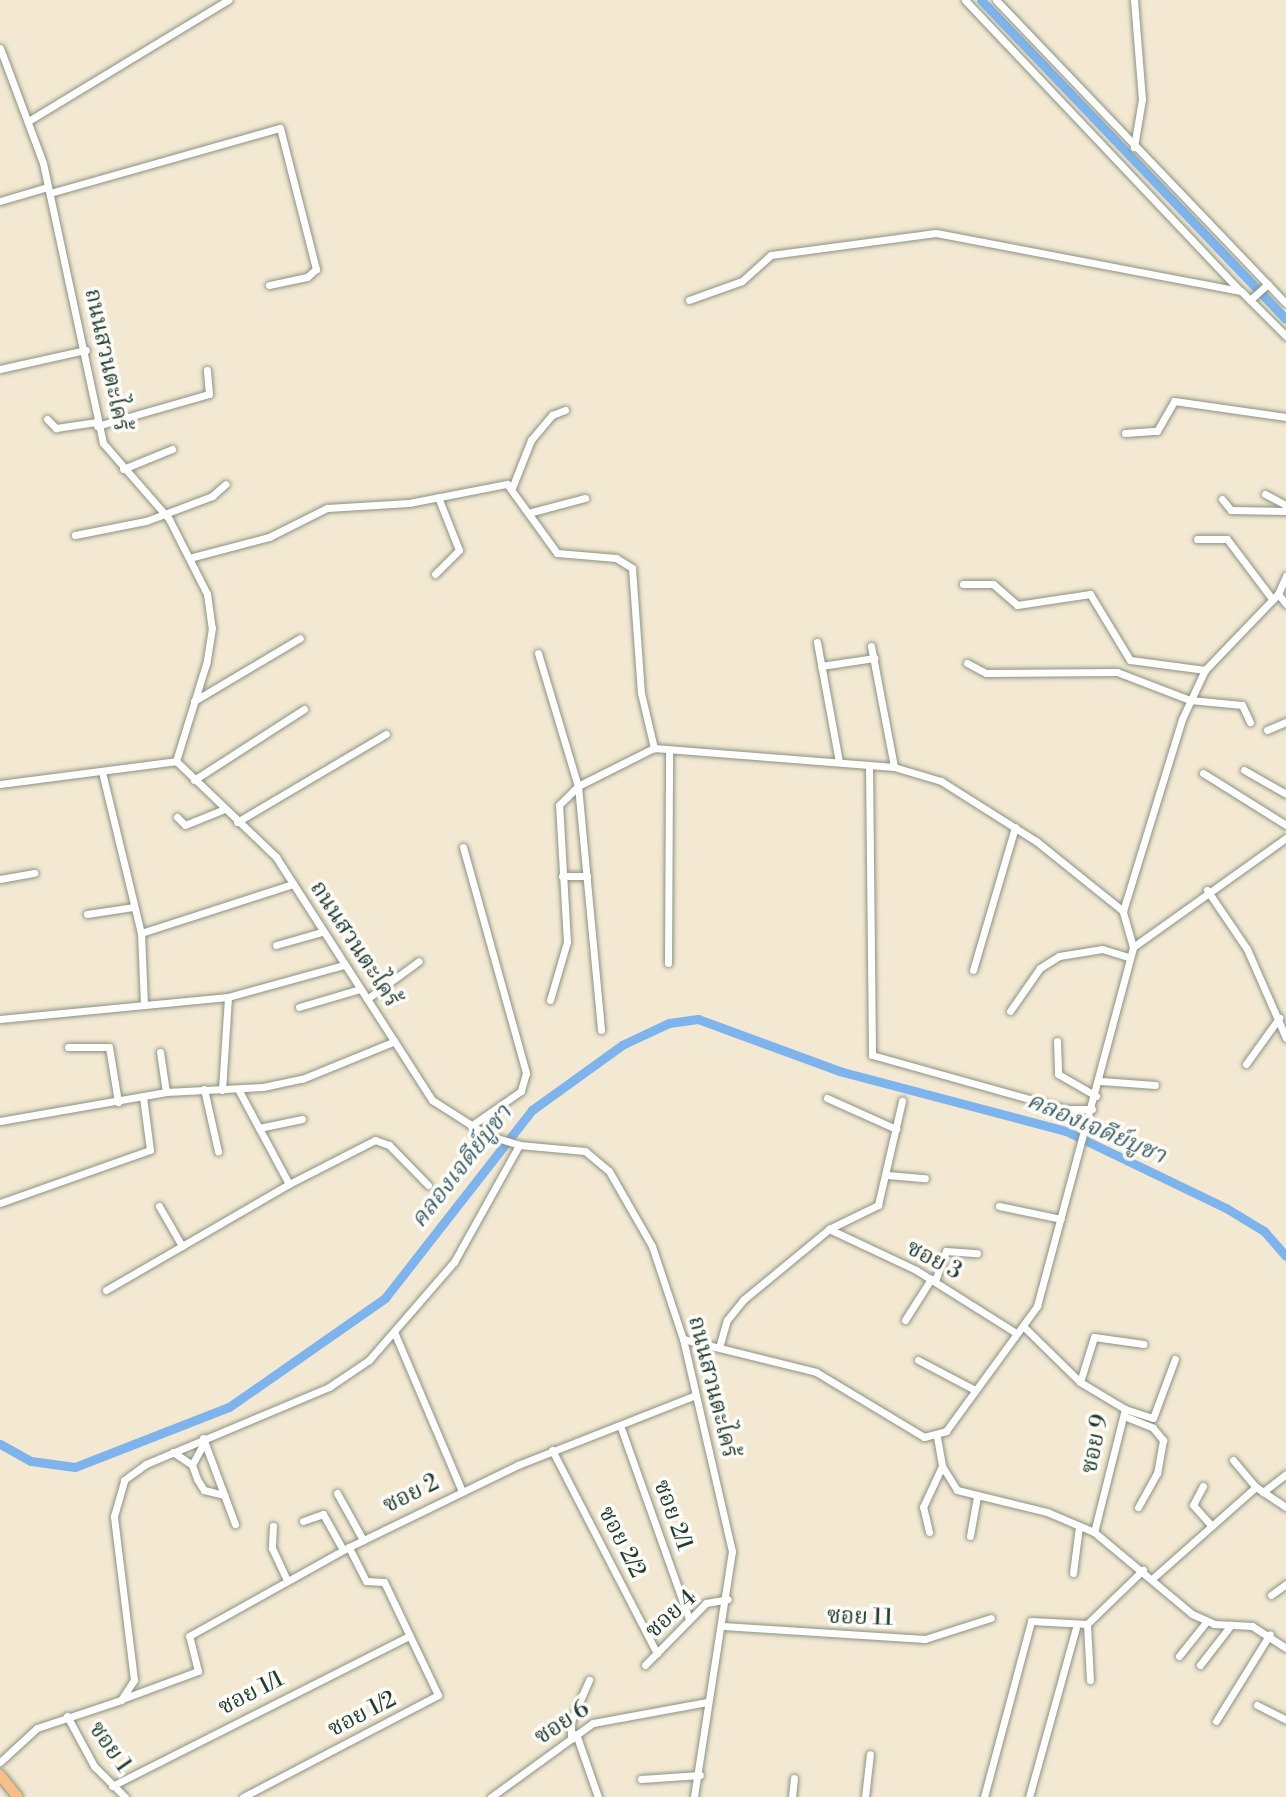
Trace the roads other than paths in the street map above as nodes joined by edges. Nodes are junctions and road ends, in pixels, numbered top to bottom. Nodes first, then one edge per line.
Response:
1 (228, 0) edge
2 (965, 0) edge
3 (996, 0) edge
4 (1134, 0) edge
5 (0, 48) edge
6 (30, 120) junction
7 (1134, 147) junction
8 (49, 190) junction
9 (0, 201) edge
10 (269, 285) dead end
11 (1266, 286) junction
12 (1241, 291) junction
13 (1252, 298) junction
14 (689, 300) dead end
15 (1286, 303) edge
16 (1286, 336) edge
17 (86, 350) junction
18 (0, 369) edge
19 (207, 370) dead end
20 (565, 410) dead end
21 (1286, 417) edge
22 (47, 419) dead end
23 (97, 424) junction
24 (1125, 433) dead end
25 (172, 449) dead end
26 (122, 468) junction
27 (226, 484) dead end
28 (512, 488) junction
29 (1265, 494) dead end
30 (438, 497) junction
31 (585, 498) dead end
32 (1222, 499) dead end
33 (1286, 505) edge
34 (1286, 511) edge
35 (163, 512) junction
36 (532, 512) junction
37 (75, 535) dead end
38 (1197, 539) dead end
39 (193, 557) junction
40 (435, 574) dead end
41 (1286, 576) edge
42 (963, 584) dead end
43 (1276, 597) junction
44 (1286, 604) edge
45 (300, 639) dead end
46 (817, 642) dead end
47 (871, 646) dead end
48 (538, 653) dead end
49 (874, 658) junction
50 (967, 663) dead end
51 (821, 666) junction
52 (1205, 670) junction
53 (1190, 700) junction
54 (194, 701) junction
55 (304, 709) dead end
56 (1250, 722) dead end
57 (1286, 722) edge
58 (1267, 730) dead end
59 (386, 734) dead end
60 (654, 748) junction
61 (669, 752) junction
62 (176, 761) junction
63 (839, 762) junction
64 (869, 765) junction
65 (894, 767) junction
66 (1244, 770) dead end
67 (102, 772) junction
68 (1203, 773) dead end
69 (194, 780) junction
70 (0, 783) edge
71 (578, 786) junction
72 (1286, 794) edge
73 (222, 810) junction
74 (177, 817) dead end
75 (237, 822) junction
76 (1286, 825) edge
77 (1015, 827) junction
78 (1286, 838) edge
79 (463, 846) dead end
80 (34, 873) dead end
81 (562, 876) junction
82 (587, 876) junction
83 (0, 879) edge
84 (293, 884) junction
85 (1207, 890) junction
86 (134, 907) junction
87 (1124, 911) junction
88 (87, 914) dead end
89 (322, 932) junction
90 (141, 933) junction
91 (276, 945) dead end
92 (1133, 947) junction
93 (1129, 957) junction
94 (418, 961) dead end
95 (668, 963) dead end
96 (343, 965) junction
97 (973, 970) dead end
98 (360, 989) junction
99 (228, 997) junction
100 (367, 999) junction
101 (550, 1000) dead end
102 (144, 1005) junction
103 (299, 1007) dead end
104 (1010, 1011) dead end
105 (0, 1018) edge
106 (1279, 1018) junction
107 (601, 1030) dead end
108 (1286, 1038) edge
109 (395, 1041) junction
110 (1057, 1041) dead end
111 (68, 1047) dead end
112 (160, 1052) dead end
113 (1246, 1064) dead end
114 (1101, 1081) junction
115 (1155, 1085) dead end
116 (204, 1089) junction
117 (239, 1089) junction
118 (222, 1090) junction
119 (166, 1092) junction
120 (1096, 1096) junction
121 (143, 1097) junction
122 (827, 1098) dead end
123 (902, 1101) dead end
124 (118, 1102) junction
125 (1092, 1109) junction
126 (302, 1119) dead end
127 (0, 1121) edge
128 (471, 1126) junction
129 (259, 1128) junction
130 (896, 1129) junction
131 (519, 1145) junction
132 (218, 1151) dead end
133 (887, 1175) junction
134 (925, 1178) dead end
135 (289, 1184) junction
136 (428, 1185) dead end
137 (0, 1203) edge
138 (159, 1206) dead end
139 (999, 1206) dead end
140 (1061, 1219) junction
141 (829, 1229) junction
142 (182, 1246) junction
143 (977, 1253) dead end
144 (933, 1280) junction
145 (106, 1290) dead end
146 (905, 1320) dead end
147 (1023, 1326) junction
148 (1016, 1333) junction
149 (395, 1334) junction
150 (683, 1339) junction
151 (720, 1344) junction
152 (1144, 1344) dead end
153 (1175, 1359) dead end
154 (918, 1360) dead end
155 (1080, 1382) junction
156 (973, 1390) junction
157 (696, 1395) junction
158 (1124, 1413) junction
159 (620, 1424) junction
160 (937, 1437) junction
161 (203, 1441) junction
162 (552, 1450) junction
163 (173, 1452) junction
164 (1233, 1460) dead end
165 (192, 1465) junction
166 (942, 1466) junction
167 (1286, 1474) edge
168 (1203, 1486) dead end
169 (1260, 1490) junction
170 (461, 1491) junction
171 (337, 1493) dead end
172 (224, 1495) junction
173 (977, 1497) junction
174 (1138, 1507) dead end
175 (1286, 1507) edge
176 (303, 1521) dead end
177 (235, 1524) dead end
178 (273, 1526) dead end
179 (1079, 1526) junction
180 (1212, 1526) junction
181 (929, 1532) dead end
182 (1094, 1532) junction
183 (970, 1536) dead end
184 (363, 1539) junction
185 (346, 1549) junction
186 (1143, 1570) junction
187 (1073, 1573) dead end
188 (1153, 1578) junction
189 (287, 1580) junction
190 (1286, 1584) edge
191 (1271, 1595) dead end
192 (728, 1599) junction
193 (991, 1618) dead end
194 (689, 1619) junction
195 (1206, 1622) junction
196 (1087, 1624) junction
197 (1231, 1625) junction
198 (723, 1626) junction
199 (1076, 1628) junction
200 (1270, 1634) junction
201 (409, 1636) junction
202 (1286, 1648) edge
203 (657, 1653) junction
204 (1179, 1656) dead end
205 (645, 1665) dead end
206 (1200, 1665) dead end
207 (589, 1680) dead end
208 (1090, 1681) dead end
209 (121, 1700) junction
210 (707, 1702) junction
211 (1257, 1705) dead end
212 (67, 1716) junction
213 (1286, 1720) edge
214 (1216, 1721) dead end
215 (574, 1736) junction
216 (870, 1754) dead end
217 (0, 1762) edge
218 (0, 1774) edge
219 (700, 1775) junction
220 (641, 1779) dead end
221 (794, 1779) dead end
222 (112, 1786) junction
223 (18, 1797) edge
224 (125, 1797) edge
225 (243, 1797) edge
226 (491, 1797) edge
227 (598, 1797) edge
228 (694, 1797) edge
229 (792, 1797) edge
230 (864, 1797) edge
231 (984, 1797) edge
232 (1030, 1797) edge

1 - 6 street
2 - 12 street
3 - 7 street
4 - 7 street
5 - 6 street, ถนนสวนตะไคร้
6 - 8 street, ถนนสวนตะไคร้
7 - 11 street
8 - 9 street
8 - 10 street
8 - 17 street, ถนนสวนตะไคร้
11 - 13 street
11 - 15 street
12 - 13 street
12 - 14 street
13 - 16 street
17 - 18 street
17 - 23 street, ถนนสวนตะไคร้
19 - 23 street
20 - 28 street
21 - 24 street
22 - 23 street
23 - 26 street, ถนนสวนตะไคร้
25 - 26 street
26 - 35 street, ถนนสวนตะไคร้
27 - 35 street
28 - 30 street
28 - 36 street
29 - 33 street
30 - 39 street
30 - 40 street
31 - 36 street
32 - 34 street
35 - 37 street
35 - 39 street, ถนนสวนตะไคร้
36 - 60 street
38 - 43 street
39 - 54 street, ถนนสวนตะไคร้
41 - 43 street
42 - 52 street
43 - 44 street
43 - 52 street
45 - 54 street
46 - 51 street
47 - 49 street
48 - 71 street
49 - 51 street
49 - 65 street
50 - 53 street
51 - 63 street
52 - 53 street
53 - 56 street
53 - 87 street
54 - 62 street, ถนนสวนตะไคร้
55 - 69 street
57 - 58 street
59 - 75 street
60 - 61 street
60 - 71 street
61 - 63 street
61 - 95 street
62 - 67 street
62 - 69 street, ถนนสวนตะไคร้
63 - 64 street
64 - 65 street
64 - 125 street
65 - 77 street
66 - 72 street
67 - 70 street
67 - 86 street
68 - 76 street
69 - 73 street, ถนนสวนตะไคร้
71 - 81 street
71 - 82 street
73 - 74 street
73 - 75 street, ถนนสวนตะไคร้
75 - 84 street, ถนนสวนตะไคร้
77 - 87 street
77 - 97 street
78 - 85 street
79 - 128 street
80 - 83 street
81 - 82 street
81 - 101 street
82 - 107 street
84 - 89 street, ถนนสวนตะไคร้
84 - 90 street
85 - 92 street
85 - 106 street
86 - 88 street
86 - 90 street
87 - 92 street
89 - 91 street
89 - 96 street, ถนนสวนตะไคร้
90 - 102 street
92 - 93 street
93 - 104 street
93 - 114 street
94 - 100 street
96 - 98 street, ถนนสวนตะไคร้
96 - 99 street
98 - 100 street, ถนนสวนตะไคร้
98 - 103 street
99 - 102 street
99 - 118 street
100 - 109 street, ถนนสวนตะไคร้
102 - 105 street
106 - 108 street
106 - 113 street
109 - 117 street
109 - 128 street, ถนนสวนตะไคร้
110 - 120 street
111 - 124 street
112 - 119 street
114 - 115 street
114 - 120 street
116 - 118 street
116 - 119 street
116 - 132 street
117 - 118 street
117 - 129 street
119 - 121 street
120 - 125 street
121 - 124 street
121 - 137 street
122 - 130 street
123 - 130 street
124 - 127 street
125 - 140 street
126 - 129 street
128 - 131 street, ถนนสวนตะไคร้
129 - 135 street
130 - 133 street
131 - 149 street
131 - 150 street, ถนนสวนตะไคร้
133 - 134 street
133 - 141 street
135 - 136 street
135 - 142 street
138 - 142 street
139 - 140 street
140 - 147 street
141 - 144 street, ซอย 3
141 - 151 street
142 - 145 street
143 - 144 street
144 - 146 street
144 - 148 street, ซอย 3
147 - 148 street
147 - 155 street, ซอย 9
148 - 156 street
149 - 161 street
149 - 170 street
150 - 151 street
150 - 157 street, ถนนสวนตะไคร้
151 - 160 street
152 - 155 street
153 - 158 street
154 - 156 street
155 - 158 street, ซอย 9
156 - 160 street
157 - 159 street, ซอย 2
157 - 192 street, ถนนสวนตะไคร้
158 - 174 street
158 - 182 street, ซอย 9
159 - 162 street, ซอย 2
159 - 194 street, ซอย 2/1
160 - 166 street
161 - 163 street
161 - 165 street
161 - 172 street
162 - 170 street, ซอย 2
162 - 203 street, ซอย 2/2
163 - 165 street
163 - 209 street
164 - 169 street
165 - 172 street
166 - 173 street
166 - 181 street
167 - 169 street
168 - 180 street
169 - 175 street
169 - 180 street
170 - 184 street, ซอย 2
171 - 184 street
172 - 177 street
173 - 179 street
173 - 183 street
176 - 185 street
178 - 189 street
179 - 182 street
179 - 187 street
180 - 188 street
182 - 186 street
184 - 185 street, ซอย 2
185 - 189 street, ซอย 2
185 - 201 street, ซอย 1/2
186 - 188 street
186 - 196 street
188 - 195 street
189 - 209 street, ซอย 2
190 - 191 street
192 - 194 street, ซอย 4
192 - 198 street, ถนนสวนตะไคร้
193 - 198 street, ซอย 11
194 - 203 street, ซอย 4
195 - 197 street
195 - 204 street
196 - 199 street
196 - 208 street
197 - 200 street
197 - 206 street
198 - 210 street, ถนนสวนตะไคร้
199 - 231 street
199 - 232 street
200 - 202 street
200 - 214 street
201 - 222 street, ซอย 1/1
201 - 225 street, ซอย 1/2
203 - 205 street, ซอย 4
207 - 215 street
209 - 212 street
210 - 215 street, ซอย 6
210 - 219 street, ถนนสวนตะไคร้
211 - 213 street
212 - 217 street
212 - 222 street, ซอย 1
215 - 226 street, ซอย 6
215 - 227 street
216 - 230 street
218 - 223 highway
219 - 220 street
219 - 228 street, ถนนสวนตะไคร้
221 - 229 street
222 - 224 street, ซอย 1

